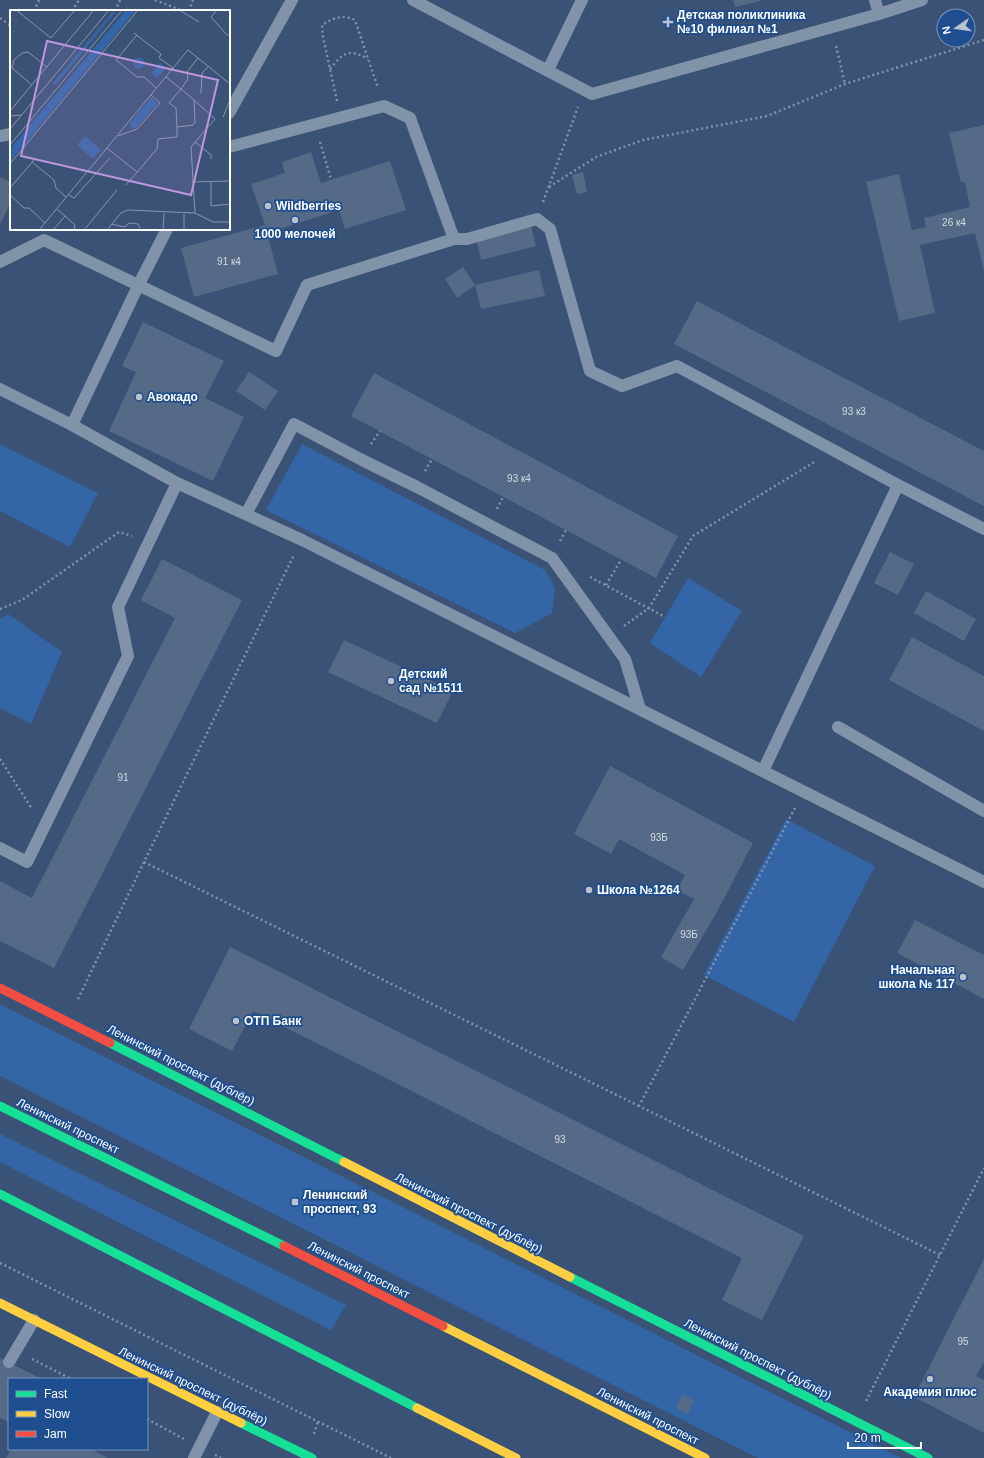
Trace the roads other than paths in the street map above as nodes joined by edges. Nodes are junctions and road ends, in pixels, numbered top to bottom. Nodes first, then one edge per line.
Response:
1 (292, 0) edge
2 (413, 0) edge
3 (582, 0) edge
4 (875, 0) edge
5 (922, 0) edge
6 (879, 14) junction
7 (548, 70) junction
8 (230, 111) edge
9 (10, 134) edge
10 (0, 136) edge
11 (230, 147) edge
12 (166, 230) edge
13 (454, 238) junction
14 (0, 262) edge
15 (139, 284) junction
16 (0, 389) edge
17 (72, 425) junction
18 (177, 484) junction
19 (898, 485) junction
20 (246, 514) junction
21 (984, 529) edge
22 (640, 709) junction
23 (838, 727) dead end
24 (763, 771) junction
25 (984, 811) edge
26 (0, 848) edge
27 (984, 882) edge
28 (0, 988) edge
29 (0, 1106) edge
30 (0, 1194) edge
31 (0, 1303) edge
32 (34, 1320) junction
33 (9, 1362) dead end
34 (217, 1412) junction
35 (194, 1458) edge
36 (312, 1458) edge
37 (516, 1458) edge
38 (706, 1458) edge
39 (928, 1458) edge

1 - 8 lane
2 - 7 lane
3 - 7 lane
4 - 6 lane
5 - 6 lane
6 - 7 lane
9 - 10 lane
11 - 13 lane
12 - 15 lane
13 - 15 lane
13 - 19 lane
14 - 15 lane
15 - 17 lane
16 - 17 lane
17 - 18 lane
18 - 20 lane
18 - 26 lane
19 - 21 lane
19 - 24 lane
20 - 22 lane
20 - 22 lane
22 - 24 lane
23 - 25 lane
24 - 27 lane
28 - 39 street, Ленинский проспект (дублёр)
29 - 38 street, Ленинский проспект
30 - 37 street
31 - 32 street, Ленинский проспект (дублёр)
32 - 33 lane
32 - 34 street, Ленинский проспект (дублёр)
34 - 35 lane
34 - 36 street, Ленинский проспект (дублёр)

